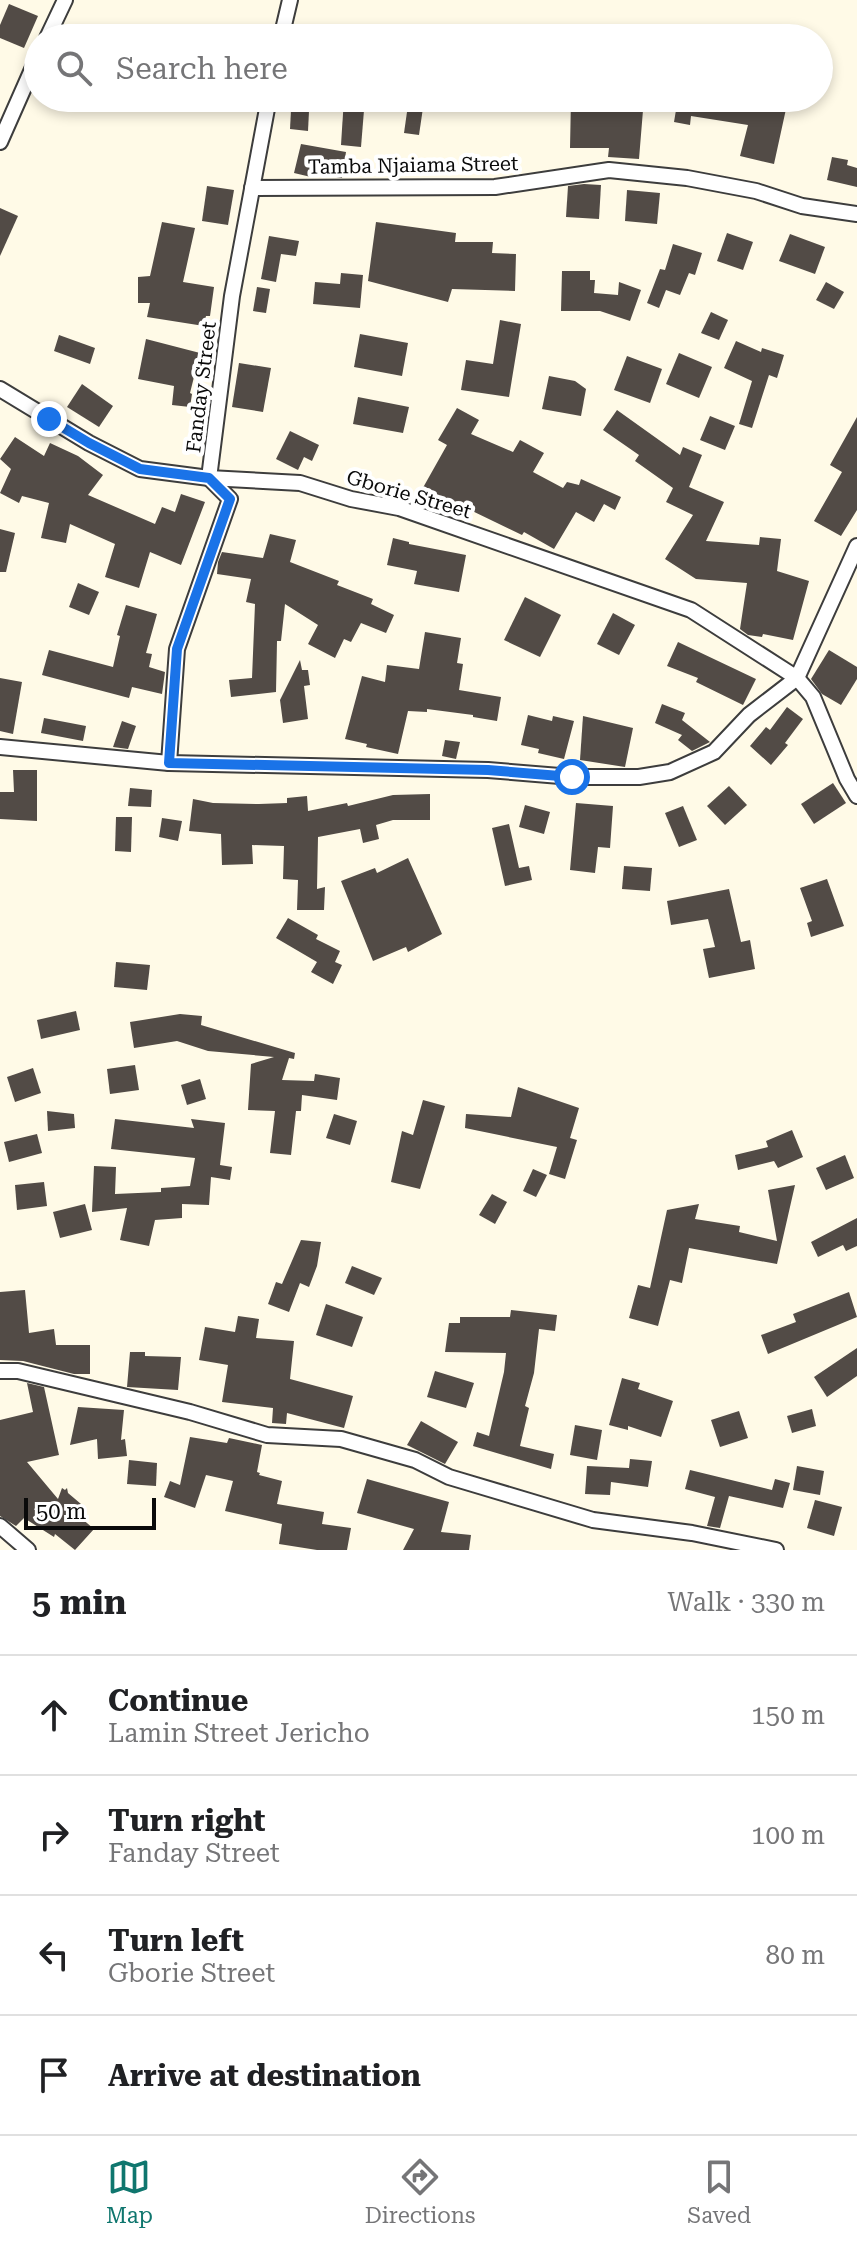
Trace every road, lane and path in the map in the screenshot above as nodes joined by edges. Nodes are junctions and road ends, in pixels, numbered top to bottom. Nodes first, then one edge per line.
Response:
1 (65, 0) edge
2 (290, 0) edge
3 (54, 24) edge
4 (284, 24) edge
5 (24, 88) edge
6 (266, 112) edge
7 (0, 142) edge
8 (252, 188) junction
9 (857, 214) edge
10 (0, 389) edge
11 (209, 478) junction
12 (857, 546) edge
13 (797, 678) junction
14 (0, 747) edge
15 (169, 763) junction
16 (857, 796) edge
17 (0, 1371) edge
18 (0, 1526) edge
19 (28, 1550) edge
20 (776, 1550) edge

1 - 3 street
2 - 4 street
5 - 7 street
6 - 8 street, Fanday Street
8 - 9 street, Tamba Njaiama Street
8 - 11 street, Fanday Street
10 - 11 street, Gborie Street
11 - 13 street, Gborie Street
11 - 15 street, Fanday Street
12 - 13 street
13 - 15 street
13 - 16 street
14 - 15 street
17 - 20 street
18 - 19 street

